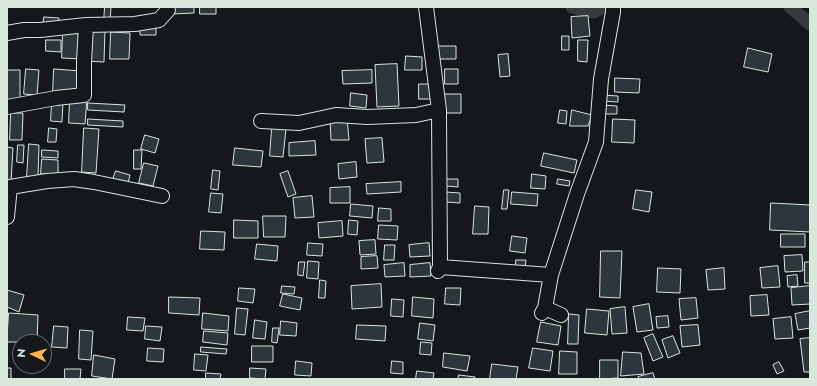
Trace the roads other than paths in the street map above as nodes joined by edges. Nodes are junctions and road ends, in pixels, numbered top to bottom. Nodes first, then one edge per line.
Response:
1 (426, 7) edge
2 (613, 9) edge
3 (168, 10) dead end
4 (86, 26) junction
5 (7, 33) edge
6 (7, 107) edge
7 (439, 110) junction
8 (261, 121) dead end
9 (162, 196) dead end
10 (7, 217) edge
11 (551, 275) junction
12 (561, 315) dead end

1 - 7 street
2 - 11 street
3 - 4 street
4 - 5 street
4 - 6 street
7 - 8 street
7 - 11 street
9 - 10 street
11 - 12 street

